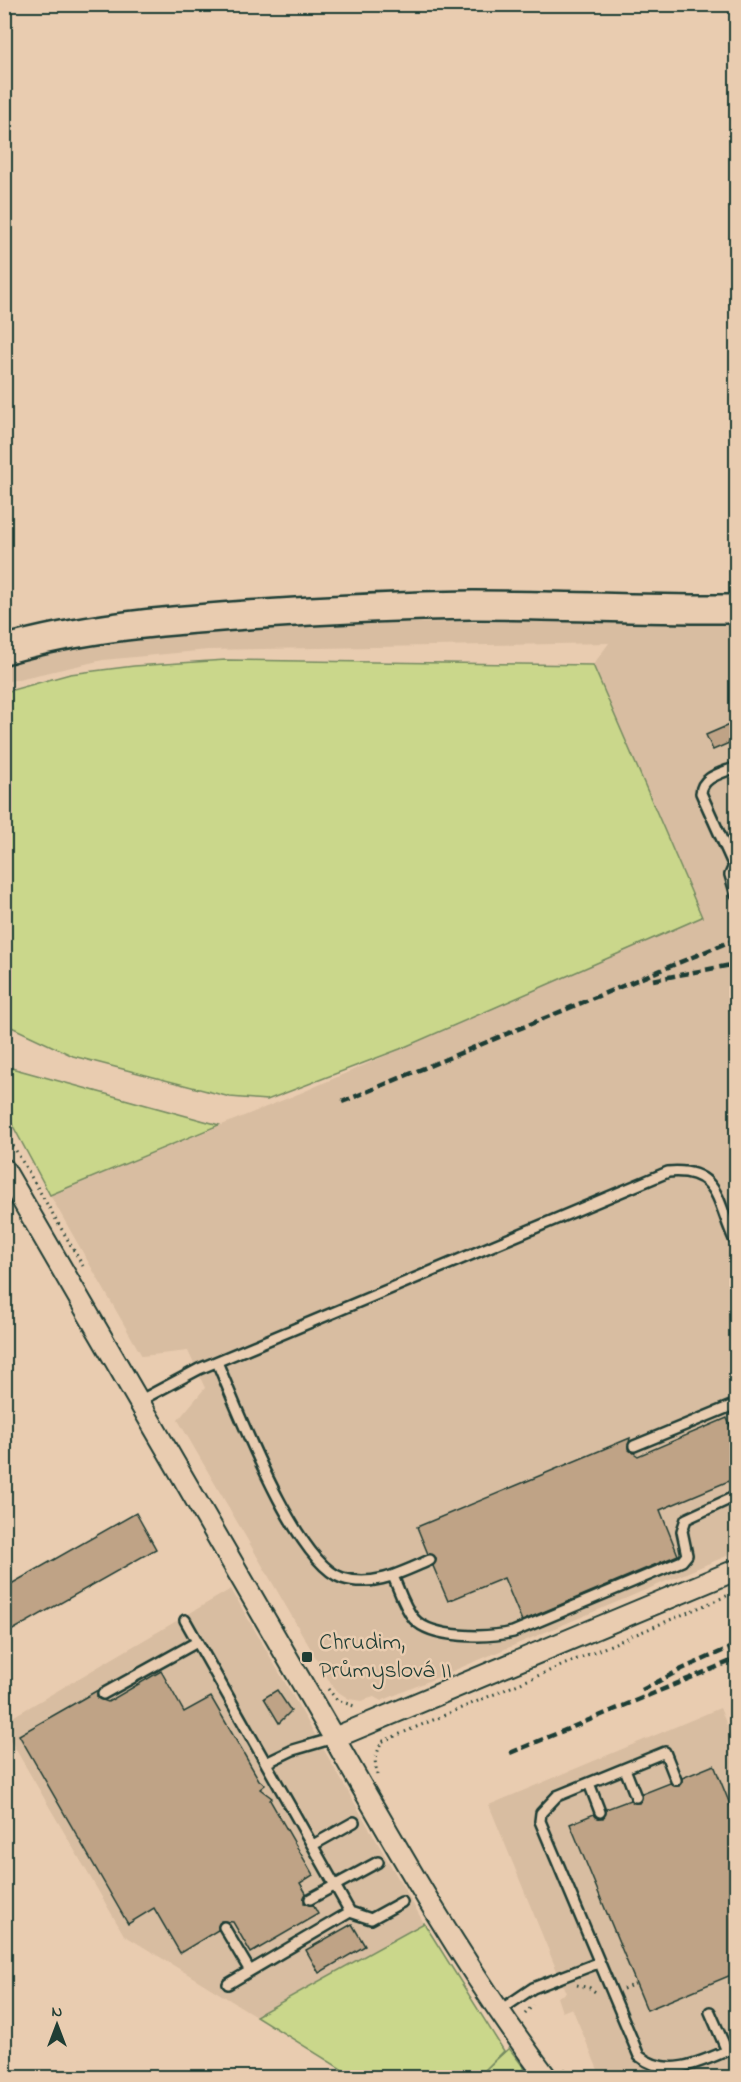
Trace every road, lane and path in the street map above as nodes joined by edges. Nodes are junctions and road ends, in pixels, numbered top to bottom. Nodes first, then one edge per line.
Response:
1 (736, 609) edge
2 (4, 650) edge
3 (736, 767) edge
4 (735, 862) edge
5 (736, 895) edge
6 (4, 1130) edge
7 (4, 1169) edge
8 (736, 1244) edge
9 (84, 1268) dead end
10 (217, 1362) junction
11 (139, 1401) junction
12 (736, 1404) edge
13 (634, 1446) dead end
14 (736, 1496) edge
15 (430, 1560) dead end
16 (736, 1570) edge
17 (393, 1576) junction
18 (736, 1592) edge
19 (185, 1620) dead end
20 (197, 1642) junction
21 (326, 1688) dead end
22 (104, 1694) dead end
23 (362, 1708) dead end
24 (334, 1738) junction
25 (268, 1762) junction
26 (625, 1769) junction
27 (378, 1778) dead end
28 (676, 1780) dead end
29 (589, 1783) junction
30 (636, 1797) dead end
31 (600, 1812) dead end
32 (354, 1822) dead end
33 (314, 1845) junction
34 (378, 1862) dead end
35 (335, 1885) junction
36 (310, 1899) dead end
37 (402, 1902) dead end
38 (350, 1912) junction
39 (224, 1927) dead end
40 (598, 1963) junction
41 (250, 1971) junction
42 (228, 1984) dead end
43 (635, 1984) dead end
44 (573, 1985) dead end
45 (611, 1995) junction
46 (538, 2000) dead end
47 (499, 2011) junction
48 (711, 2012) dead end
49 (525, 2014) dead end
50 (736, 2047) edge
51 (727, 2050) junction
52 (547, 2078) edge

1 - 2 street
3 - 4 lane
4 - 5 lane
6 - 9 path
7 - 11 street
8 - 10 lane
10 - 11 lane
10 - 17 lane
11 - 24 street
12 - 13 lane
14 - 17 lane
15 - 17 lane
16 - 24 street
18 - 27 path
19 - 20 lane
20 - 22 lane
20 - 25 lane
21 - 23 path
24 - 25 lane
24 - 47 street
25 - 33 lane
26 - 28 lane
26 - 29 lane
26 - 30 lane
29 - 31 lane
29 - 40 lane
32 - 33 lane
33 - 35 lane
34 - 35 lane
35 - 36 lane
35 - 38 lane
37 - 38 lane
38 - 41 lane
39 - 41 lane
40 - 45 lane
40 - 47 lane
41 - 42 lane
43 - 45 path
44 - 45 path
45 - 51 lane
46 - 49 path
47 - 52 street
48 - 51 lane
50 - 51 lane

